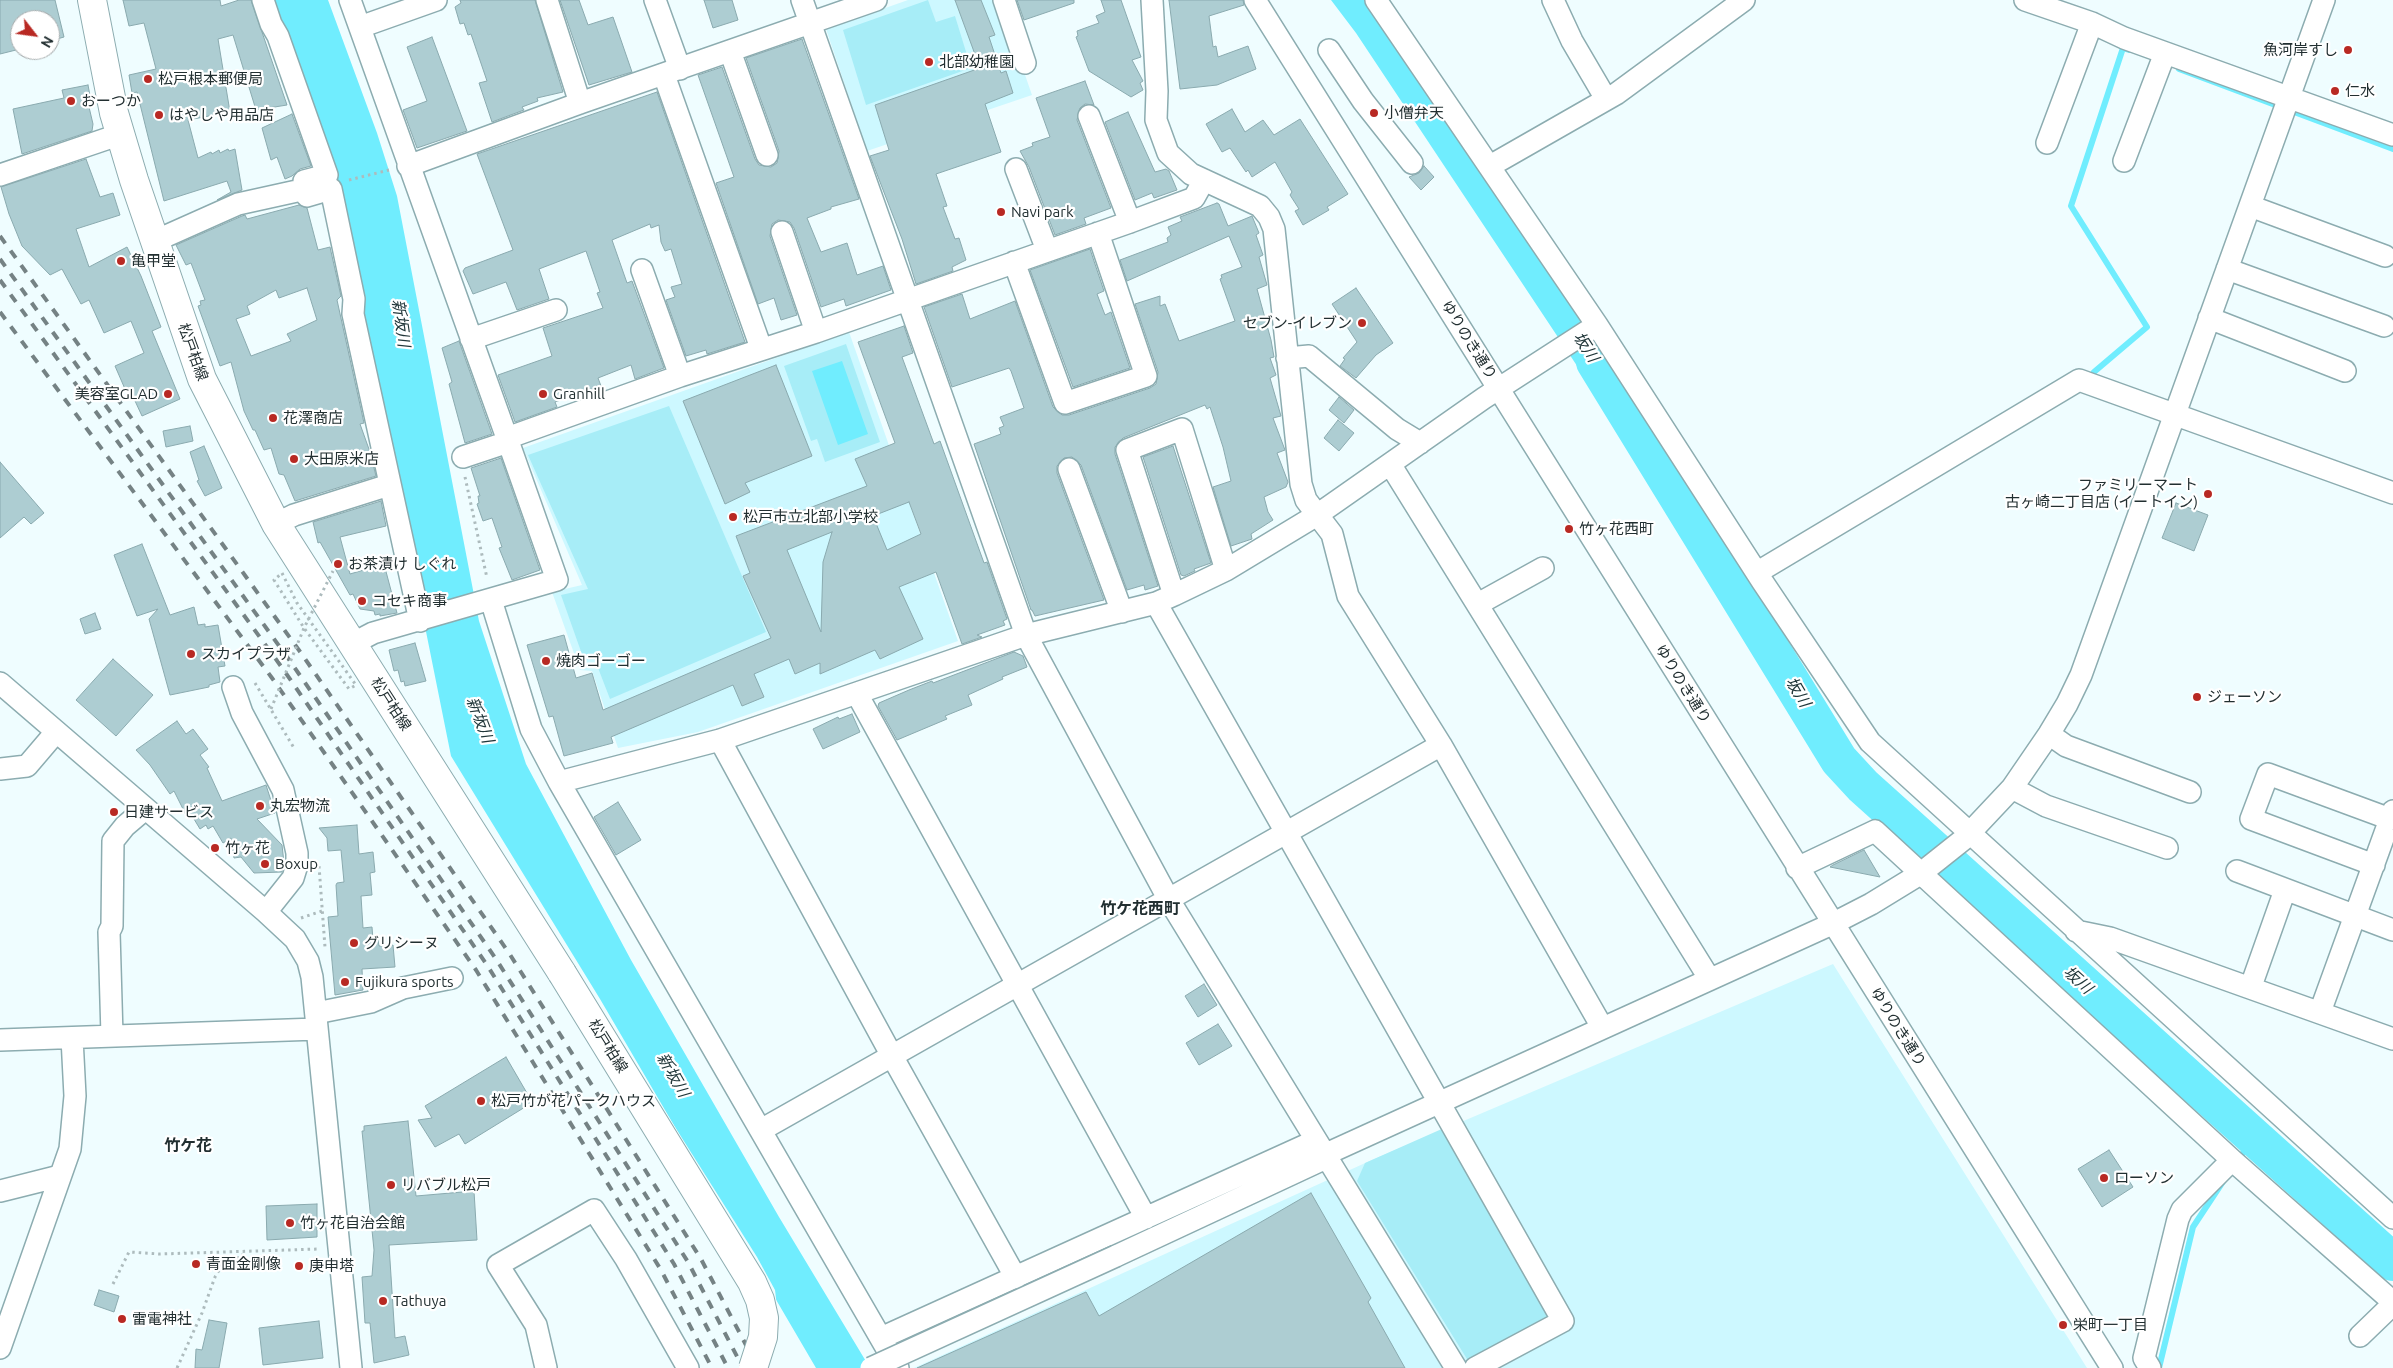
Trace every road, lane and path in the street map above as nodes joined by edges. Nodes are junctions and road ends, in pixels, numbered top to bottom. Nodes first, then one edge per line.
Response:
1 (92, 0) edge
2 (263, 0) edge
3 (350, 0) edge
4 (436, 0) edge
5 (547, 0) edge
6 (655, 0) edge
7 (802, 0) edge
8 (876, 0) edge
9 (1004, 0) edge
10 (1152, 0) edge
11 (1255, 0) edge
12 (1376, 0) edge
13 (1553, 0) edge
14 (1744, 0) edge
15 (2025, 0) edge
16 (2324, 0) edge
17 (2092, 23) junction
18 (811, 24) junction
19 (360, 27) junction
20 (1329, 50) dead end
21 (730, 51) junction
22 (2165, 53) junction
23 (1025, 63) dead end
24 (672, 72) junction
25 (2290, 98) junction
26 (1606, 99) junction
27 (580, 103) junction
28 (1089, 116) dead end
29 (121, 134) junction
30 (2393, 135) edge
31 (2047, 143) dead end
32 (767, 155) dead end
33 (2124, 161) dead end
34 (1412, 162) dead end
35 (1490, 166) junction
36 (403, 167) junction
37 (1016, 169) dead end
38 (0, 175) edge
39 (1204, 180) junction
40 (344, 181) dead end
41 (306, 189) junction
42 (2250, 206) junction
43 (1130, 222) junction
44 (782, 232) dead end
45 (1098, 233) junction
46 (155, 241) junction
47 (1047, 250) junction
48 (2385, 256) dead end
49 (1014, 262) junction
50 (2227, 269) junction
51 (642, 270) dead end
52 (906, 298) junction
53 (556, 310) dead end
54 (2209, 318) junction
55 (1594, 326) junction
56 (2384, 326) dead end
57 (816, 332) junction
58 (470, 339) junction
59 (761, 348) junction
60 (1286, 358) junction
61 (2346, 371) dead end
62 (680, 376) junction
63 (1499, 389) junction
64 (2174, 415) junction
65 (507, 440) junction
66 (1420, 443) junction
67 (463, 457) joint
68 (1390, 464) junction
69 (1070, 469) dead end
70 (389, 485) junction
71 (2393, 493) edge
72 (1317, 515) junction
73 (276, 524) junction
74 (1543, 568) dead end
75 (1226, 570) junction
76 (333, 571) dead end
77 (1758, 572) junction
78 (282, 573) dead end
79 (1165, 599) junction
80 (488, 601) junction
81 (1478, 604) junction
82 (1122, 612) junction
83 (422, 621) junction
84 (304, 628) junction
85 (1026, 635) junction
86 (352, 644) junction
87 (0, 683) edge
88 (233, 686) dead end
89 (857, 694) junction
90 (56, 732) junction
91 (2049, 734) junction
92 (720, 740) junction
93 (1441, 746) junction
94 (294, 748) dead end
95 (0, 769) edge
96 (559, 782) junction
97 (2012, 788) junction
98 (2190, 792) dead end
99 (145, 809) junction
100 (2392, 815) edge
101 (1288, 832) junction
102 (1967, 836) junction
103 (2167, 848) dead end
104 (318, 860) dead end
105 (2381, 861) edge
106 (1797, 868) junction
107 (2237, 871) dead end
108 (1923, 872) junction
109 (2285, 890) junction
110 (1169, 900) junction
111 (322, 911) junction
112 (266, 912) junction
113 (2355, 916) junction
114 (297, 919) dead end
115 (1834, 923) junction
116 (2393, 930) edge
117 (2076, 931) junction
118 (326, 953) dead end
119 (452, 978) dead end
120 (1709, 978) junction
121 (1016, 986) junction
122 (2251, 986) junction
123 (2320, 1012) junction
124 (316, 1021) junction
125 (1602, 1027) junction
126 (112, 1036) junction
127 (72, 1038) junction
128 (2393, 1039) edge
129 (0, 1040) edge
130 (892, 1056) junction
131 (1439, 1103) junction
132 (761, 1130) junction
133 (1322, 1151) junction
134 (2232, 1160) junction
135 (60, 1176) junction
136 (0, 1191) edge
137 (1146, 1218) junction
138 (2393, 1218) edge
139 (325, 1249) dead end
140 (243, 1253) junction
141 (1016, 1278) junction
142 (113, 1284) dead end
143 (2393, 1303) edge
144 (2360, 1336) dead end
145 (880, 1338) junction
146 (0, 1348) edge
147 (177, 1368) edge
148 (351, 1368) edge
149 (546, 1368) edge
150 (688, 1368) edge
151 (753, 1368) edge
152 (871, 1368) edge
153 (898, 1368) edge
154 (1456, 1368) edge
155 (1475, 1368) edge
156 (2112, 1368) edge
157 (2150, 1368) edge

1 - 29 main road, 松戸柏線
2 - 41 street
3 - 19 street
4 - 19 street
5 - 27 street
6 - 24 street
7 - 18 street
8 - 18 street
9 - 23 street
10 - 39 street
11 - 63 street, ゆりのき通り
12 - 35 street
13 - 26 street
14 - 26 street
15 - 17 street
16 - 25 street
17 - 22 street
17 - 31 street
18 - 21 street
18 - 52 street
19 - 36 street
20 - 34 street
21 - 24 street
21 - 32 street
22 - 25 street
22 - 33 street
24 - 27 street
24 - 59 street
25 - 30 street
25 - 42 street
26 - 35 street
27 - 36 street
28 - 43 street
29 - 38 street
29 - 46 main road, 松戸柏線
35 - 55 street
36 - 40 path
36 - 58 street
37 - 47 street
39 - 43 street
39 - 60 street
41 - 46 street
41 - 70 street
42 - 48 street
42 - 50 street
43 - 45 street
44 - 57 street
45 - 47 street
45 - 49 street
46 - 73 main road, 松戸柏線
47 - 49 street
49 - 52 street
50 - 54 street
50 - 56 street
51 - 62 street
52 - 57 street
52 - 85 street
53 - 58 street
54 - 61 street
54 - 64 street
55 - 63 street
55 - 77 street
57 - 59 street
58 - 65 street
59 - 62 street
60 - 66 street
60 - 72 street
62 - 65 street
63 - 66 street
63 - 106 street, ゆりのき通り
64 - 71 street
64 - 77 street
64 - 91 street
65 - 67 street
65 - 80 street
66 - 68 street
67 - 80 path
68 - 72 street
68 - 81 street
69 - 82 street
70 - 73 street
70 - 83 street
72 - 75 street
72 - 93 street
73 - 86 main road, 松戸柏線
74 - 81 street
75 - 79 street
75 - 79 street
76 - 84 path, bridge
77 - 102 street
78 - 84 path
79 - 82 street
79 - 101 street
80 - 83 street
80 - 96 street
81 - 120 street
82 - 85 street
83 - 86 street
84 - 94 path, bridge
85 - 89 street
85 - 110 street
86 - 151 main road, 松戸柏線, bridge
87 - 90 street
88 - 112 street
89 - 92 street
89 - 121 street
90 - 95 street
90 - 99 street
91 - 97 street
91 - 98 street
92 - 96 street
92 - 130 street
93 - 101 street
93 - 125 street
96 - 132 street
97 - 102 street
97 - 103 street
99 - 112 street
99 - 126 street
100 - 105 street
100 - 105 street
101 - 110 street
101 - 131 street
102 - 108 street
102 - 117 street
104 - 111 path
105 - 113 street
106 - 108 street
106 - 115 street, ゆりのき通り
107 - 109 street
108 - 115 street
108 - 134 street
109 - 113 street
109 - 122 street
110 - 121 street
110 - 133 street
111 - 114 path
111 - 118 path
112 - 124 street
113 - 116 street
113 - 123 street
115 - 120 street
115 - 156 street, ゆりのき通り
117 - 122 street
117 - 138 street
119 - 124 street
120 - 125 street
121 - 130 street
121 - 137 street
122 - 123 street
123 - 128 street
124 - 126 street
124 - 148 street
125 - 131 street
126 - 127 street
127 - 129 street
127 - 135 street
130 - 132 street
130 - 141 street
131 - 133 street
131 - 155 street
132 - 145 street
133 - 137 street
133 - 152 street, bridge
133 - 154 street
134 - 143 street
134 - 157 street
135 - 136 street
135 - 146 street
137 - 141 street
139 - 140 path
140 - 142 path
140 - 147 path
141 - 145 street
143 - 144 street
145 - 153 street
149 - 150 street

